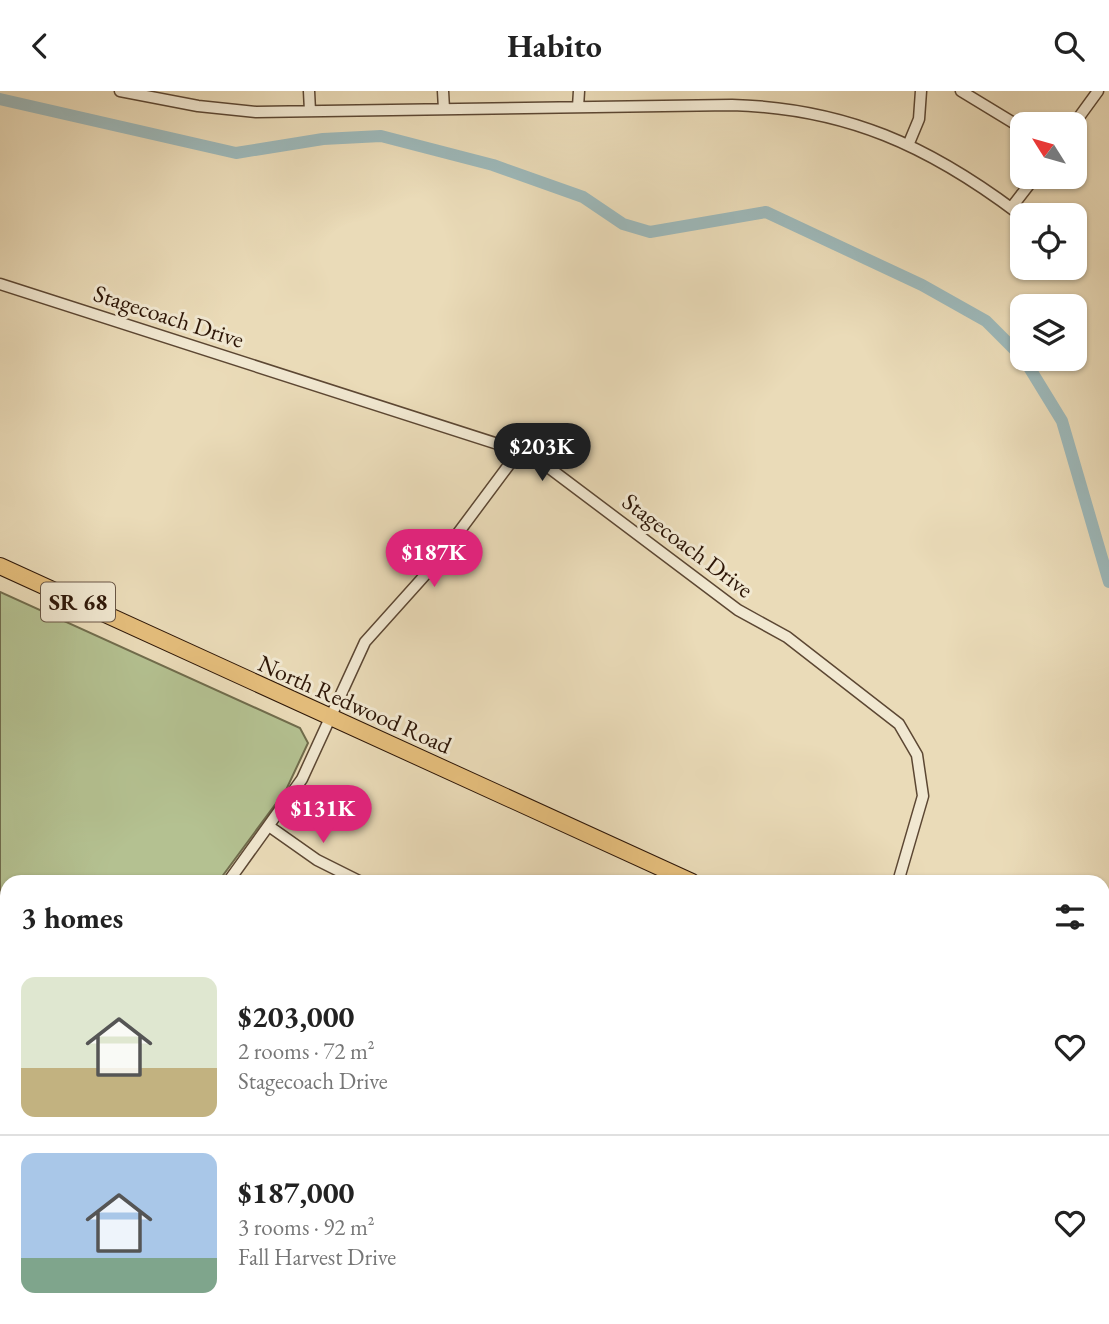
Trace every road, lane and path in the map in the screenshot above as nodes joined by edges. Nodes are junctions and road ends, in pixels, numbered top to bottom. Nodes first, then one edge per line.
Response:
1 (120, 91) edge
2 (309, 91) edge
3 (443, 91) edge
4 (579, 91) edge
5 (921, 91) edge
6 (961, 91) edge
7 (1098, 91) edge
8 (578, 107) junction
9 (444, 109) junction
10 (310, 111) junction
11 (1083, 112) edge
12 (1010, 121) edge
13 (909, 143) junction
14 (1028, 189) edge
15 (0, 284) edge
16 (520, 450) junction
17 (0, 566) edge
18 (330, 717) junction
19 (272, 829) dead end
20 (233, 875) edge
21 (347, 875) edge
22 (677, 875) edge
23 (900, 875) edge

1 - 10 street
2 - 10 street
3 - 9 street
4 - 8 street
5 - 13 street
6 - 12 street
7 - 11 street
8 - 9 street
8 - 13 street
9 - 10 street
13 - 14 street
15 - 16 street, Stagecoach Drive
16 - 18 street
16 - 23 street, Stagecoach Drive
17 - 18 main road, North Redwood Road / SR 68
18 - 20 street
18 - 22 main road, North Redwood Road / SR 68
19 - 21 street

